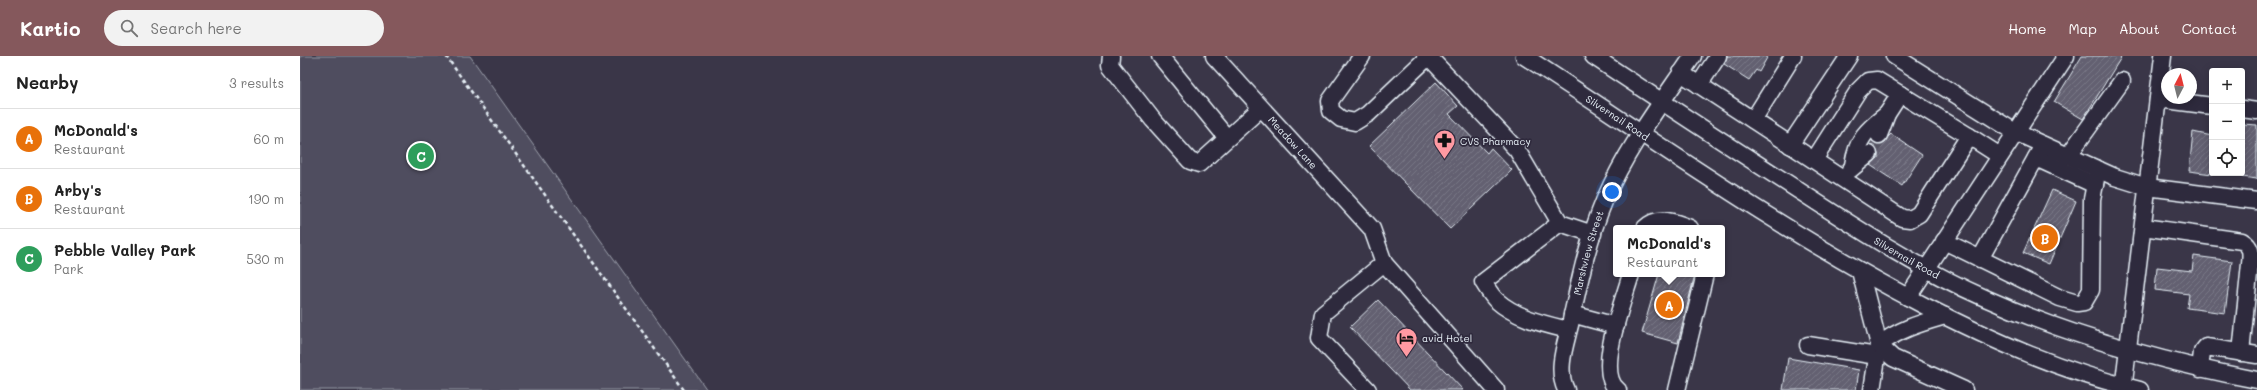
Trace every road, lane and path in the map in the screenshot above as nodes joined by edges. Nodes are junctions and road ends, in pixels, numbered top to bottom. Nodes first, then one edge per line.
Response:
1 (446, 56) edge
2 (1112, 56) edge
3 (1160, 56) edge
4 (1214, 56) edge
5 (1362, 56) edge
6 (1428, 56) edge
7 (1524, 56) edge
8 (1593, 56) edge
9 (1718, 56) edge
10 (1793, 56) edge
11 (1848, 56) edge
12 (1894, 56) edge
13 (2066, 56) edge
14 (2163, 56) edge
15 (1691, 57) edge
16 (1681, 73) junction
17 (2122, 81) dead end
18 (1699, 85) junction
19 (1900, 94) junction
20 (2158, 99) junction
21 (1662, 102) junction
22 (2209, 106) edge
23 (1261, 108) junction
24 (2245, 109) edge
25 (2257, 111) edge
26 (1887, 114) junction
27 (1753, 120) junction
28 (2015, 132) junction
29 (1642, 133) junction
30 (1879, 135) tunnel mouth
31 (1969, 136) junction
32 (1228, 138) junction
33 (1790, 145) junction
34 (2040, 151) junction
35 (1869, 154) tunnel mouth
36 (2000, 156) junction
37 (2068, 156) junction
38 (1814, 160) junction
39 (1853, 166) junction
40 (2096, 177) junction
41 (1844, 180) junction
42 (2147, 187) junction
43 (2257, 201) edge
44 (1560, 223) junction
45 (1648, 225) edge
46 (1681, 225) edge
47 (2142, 227) junction
48 (1593, 234) junction
49 (1944, 241) junction
50 (1980, 259) junction
51 (1384, 263) junction
52 (2254, 264) edge
53 (1926, 268) junction
54 (1860, 271) junction
55 (1630, 277) edge
56 (1704, 277) edge
57 (1908, 297) junction
58 (1572, 314) junction
59 (1945, 316) junction
60 (1616, 326) junction
61 (1568, 330) junction
62 (1808, 345) dead end
63 (1878, 350) junction
64 (2128, 351) junction
65 (2241, 353) junction
66 (2257, 355) edge
67 (2200, 369) junction
68 (2257, 380) edge
69 (1564, 386) edge
70 (2123, 388) edge
71 (684, 390) edge
72 (1368, 390) edge
73 (1496, 390) edge
74 (1618, 390) edge
75 (1676, 390) edge
76 (1872, 390) edge
77 (1964, 390) edge
78 (2140, 390) edge

1 - 71 path
2 - 32 street
3 - 32 street
4 - 23 street, Meadow Lane
5 - 6 street
6 - 44 street
7 - 29 street, Silvernail Road
8 - 21 street, Silvernail Road
9 - 18 street
10 - 27 street
11 - 33 street
12 - 28 street
13 - 28 street
14 - 20 street
15 - 16 street, Marshview Street
16 - 18 street
16 - 21 street, Marshview Street
17 - 37 street
18 - 27 street
19 - 26 street
19 - 31 street
19 - 38 street
20 - 22 street
20 - 42 street
21 - 29 street, Marshview Street
21 - 53 street, Silvernail Road
23 - 32 street
23 - 51 street, Meadow Lane
24 - 25 street
26 - 30 street
26 - 39 street
27 - 33 street
28 - 34 street
28 - 36 street
29 - 48 street, Marshview Street
29 - 54 street, Silvernail Road
31 - 36 street
31 - 41 street
33 - 38 street
34 - 37 street
34 - 40 street
34 - 50 street
35 - 39 street
36 - 49 street
37 - 40 street
38 - 41 street
39 - 41 street
40 - 42 street
40 - 50 street
42 - 43 street
42 - 47 street
44 - 48 street
44 - 61 street
45 - 46 street
47 - 52 street
47 - 64 street
48 - 58 street, Marshview Street
49 - 50 street
49 - 53 street
51 - 72 street
51 - 73 street
52 - 65 street
53 - 57 street
53 - 64 street, Silvernail Road
54 - 57 street, Silvernail Road
54 - 63 street
55 - 60 street
56 - 75 street
57 - 59 street, Silvernail Road
58 - 60 street
58 - 61 street, Marshview Street
59 - 63 street
59 - 70 street, Silvernail Road
60 - 74 street
61 - 69 street, Marshview Street
62 - 63 street
63 - 76 street
63 - 77 street
64 - 67 street, Silvernail Road
64 - 70 street
65 - 66 street
65 - 67 street
67 - 68 street, Silvernail Road
70 - 78 street, Silvernail Road

